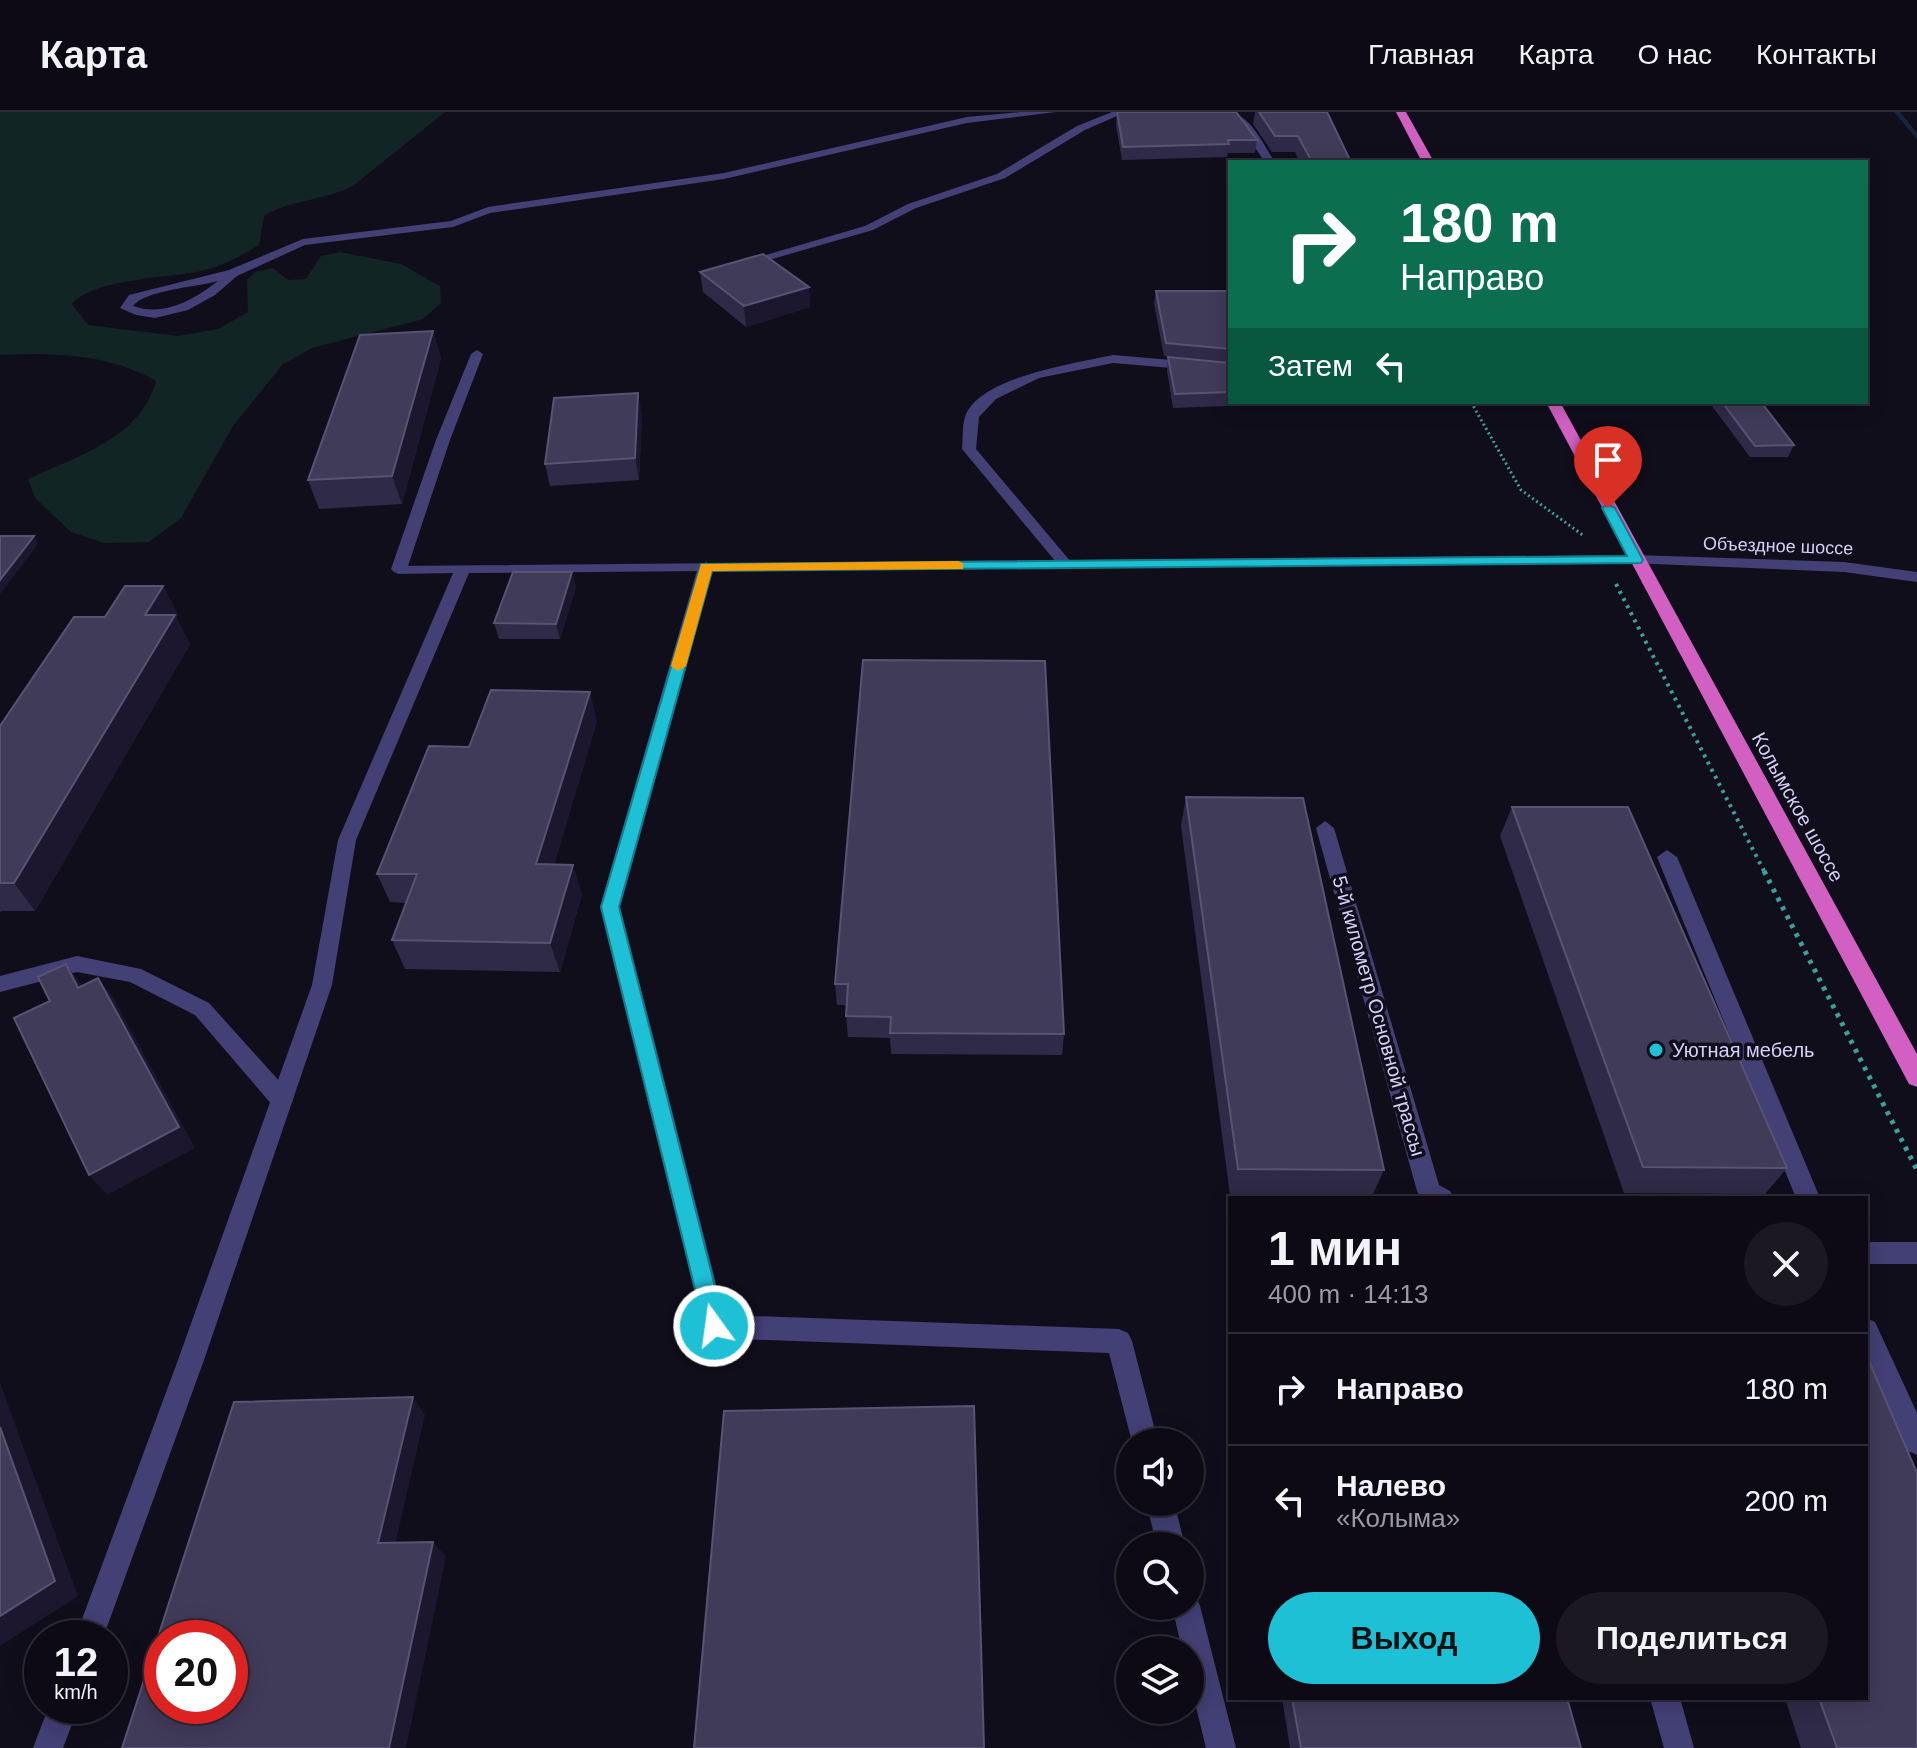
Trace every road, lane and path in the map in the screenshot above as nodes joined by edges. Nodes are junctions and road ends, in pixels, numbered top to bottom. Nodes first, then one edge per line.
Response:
1 (1051, 112) edge
2 (1121, 112) edge
3 (1230, 112) edge
4 (1401, 112) edge
5 (965, 116) edge
6 (1269, 160) edge
7 (1427, 160) edge
8 (748, 262) edge
9 (233, 273) junction
10 (477, 354) dead end
11 (1228, 369) edge
12 (1472, 404) edge
13 (1554, 404) edge
14 (1636, 560) junction
15 (1604, 561) junction
16 (1066, 565) junction
17 (706, 567) junction
18 (463, 569) junction
19 (1917, 577) edge
20 (1325, 828) dead end
21 (1667, 857) dead end
22 (0, 984) edge
23 (1917, 1077) edge
24 (282, 1100) junction
25 (1917, 1170) edge
26 (1438, 1196) edge
27 (1807, 1196) edge
28 (1868, 1253) edge
29 (1917, 1253) edge
30 (1868, 1334) edge
31 (1141, 1428) edge
32 (1917, 1442) edge
33 (95, 1620) edge
34 (1189, 1620) edge
35 (1666, 1700) edge
36 (57, 1724) edge
37 (48, 1748) edge
38 (1221, 1748) edge
39 (1679, 1748) edge

1 - 5 street
2 - 8 street
3 - 6 street
4 - 7 highway
5 - 9 street
9 - 9 street
10 - 18 street, Объездное шоссе
11 - 16 street
12 - 15 path
13 - 14 highway, Колымское шоссе
14 - 15 street, Объездное шоссе
14 - 19 street, Объездное шоссе
14 - 23 highway, Колымское шоссе
15 - 16 street, Объездное шоссе
15 - 25 path
16 - 17 street, Объездное шоссе
17 - 18 street, Объездное шоссе
17 - 31 street
18 - 24 street
20 - 26 street, 5-й километр Основной трассы
21 - 27 street
22 - 24 street
24 - 33 street
28 - 29 street
30 - 32 street
34 - 38 street
35 - 39 street
36 - 37 street

